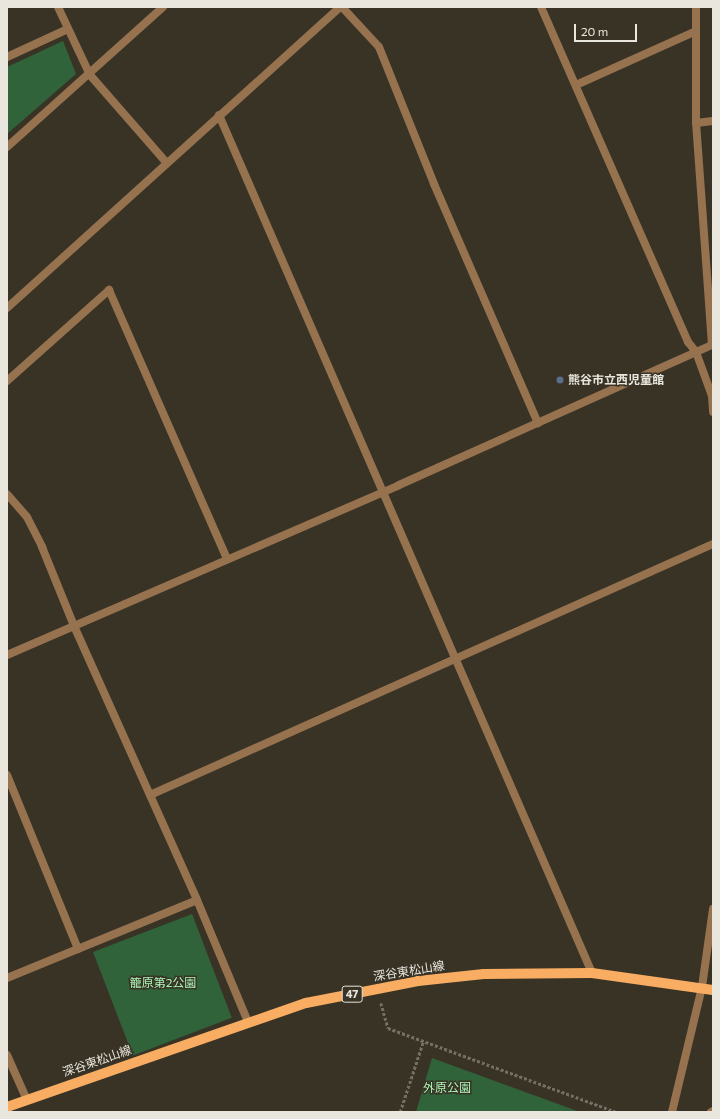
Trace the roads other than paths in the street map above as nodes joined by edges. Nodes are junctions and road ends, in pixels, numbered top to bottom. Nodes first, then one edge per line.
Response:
1 (58, 7) edge
2 (163, 7) edge
3 (341, 7) edge
4 (541, 7) edge
5 (696, 7) edge
6 (68, 29) junction
7 (694, 32) junction
8 (7, 57) edge
9 (90, 75) junction
10 (576, 85) junction
11 (219, 115) junction
12 (713, 121) edge
13 (696, 123) junction
14 (7, 147) edge
15 (166, 162) junction
16 (7, 308) edge
17 (696, 352) junction
18 (7, 381) edge
19 (713, 412) edge
20 (538, 423) junction
21 (382, 491) junction
22 (7, 494) edge
23 (713, 544) edge
24 (227, 559) junction
25 (74, 626) junction
26 (7, 655) edge
27 (457, 657) junction
28 (7, 775) edge
29 (150, 795) junction
30 (197, 900) junction
31 (713, 909) edge
32 (78, 949) junction
33 (592, 973) junction
34 (7, 978) edge
35 (702, 987) junction
36 (713, 990) edge
37 (248, 1022) junction
38 (7, 1055) edge
39 (27, 1100) junction
40 (7, 1106) edge
41 (672, 1112) edge

1 - 6 street
2 - 9 street
3 - 11 street
3 - 20 street
4 - 10 street
5 - 7 street
6 - 8 street
6 - 9 street
7 - 10 street
7 - 13 street
9 - 14 street
9 - 15 street
10 - 17 street
11 - 15 street
11 - 21 street
12 - 13 street
13 - 17 street
15 - 16 street
17 - 19 street
17 - 20 street
18 - 24 street
20 - 21 street
21 - 24 street
21 - 27 street
22 - 25 street
23 - 27 street
24 - 25 street
25 - 26 street
25 - 29 street
27 - 29 street
27 - 33 street
28 - 32 street
29 - 30 street
30 - 32 street
30 - 37 street
31 - 35 street
32 - 34 street
33 - 35 main road, 深谷東松山線 / 47
33 - 37 main road, 深谷東松山線 / 47
35 - 36 main road, 深谷東松山線 / 47
35 - 41 street
37 - 39 main road, 深谷東松山線 / 47
38 - 39 street
39 - 40 main road, 深谷東松山線 / 47

